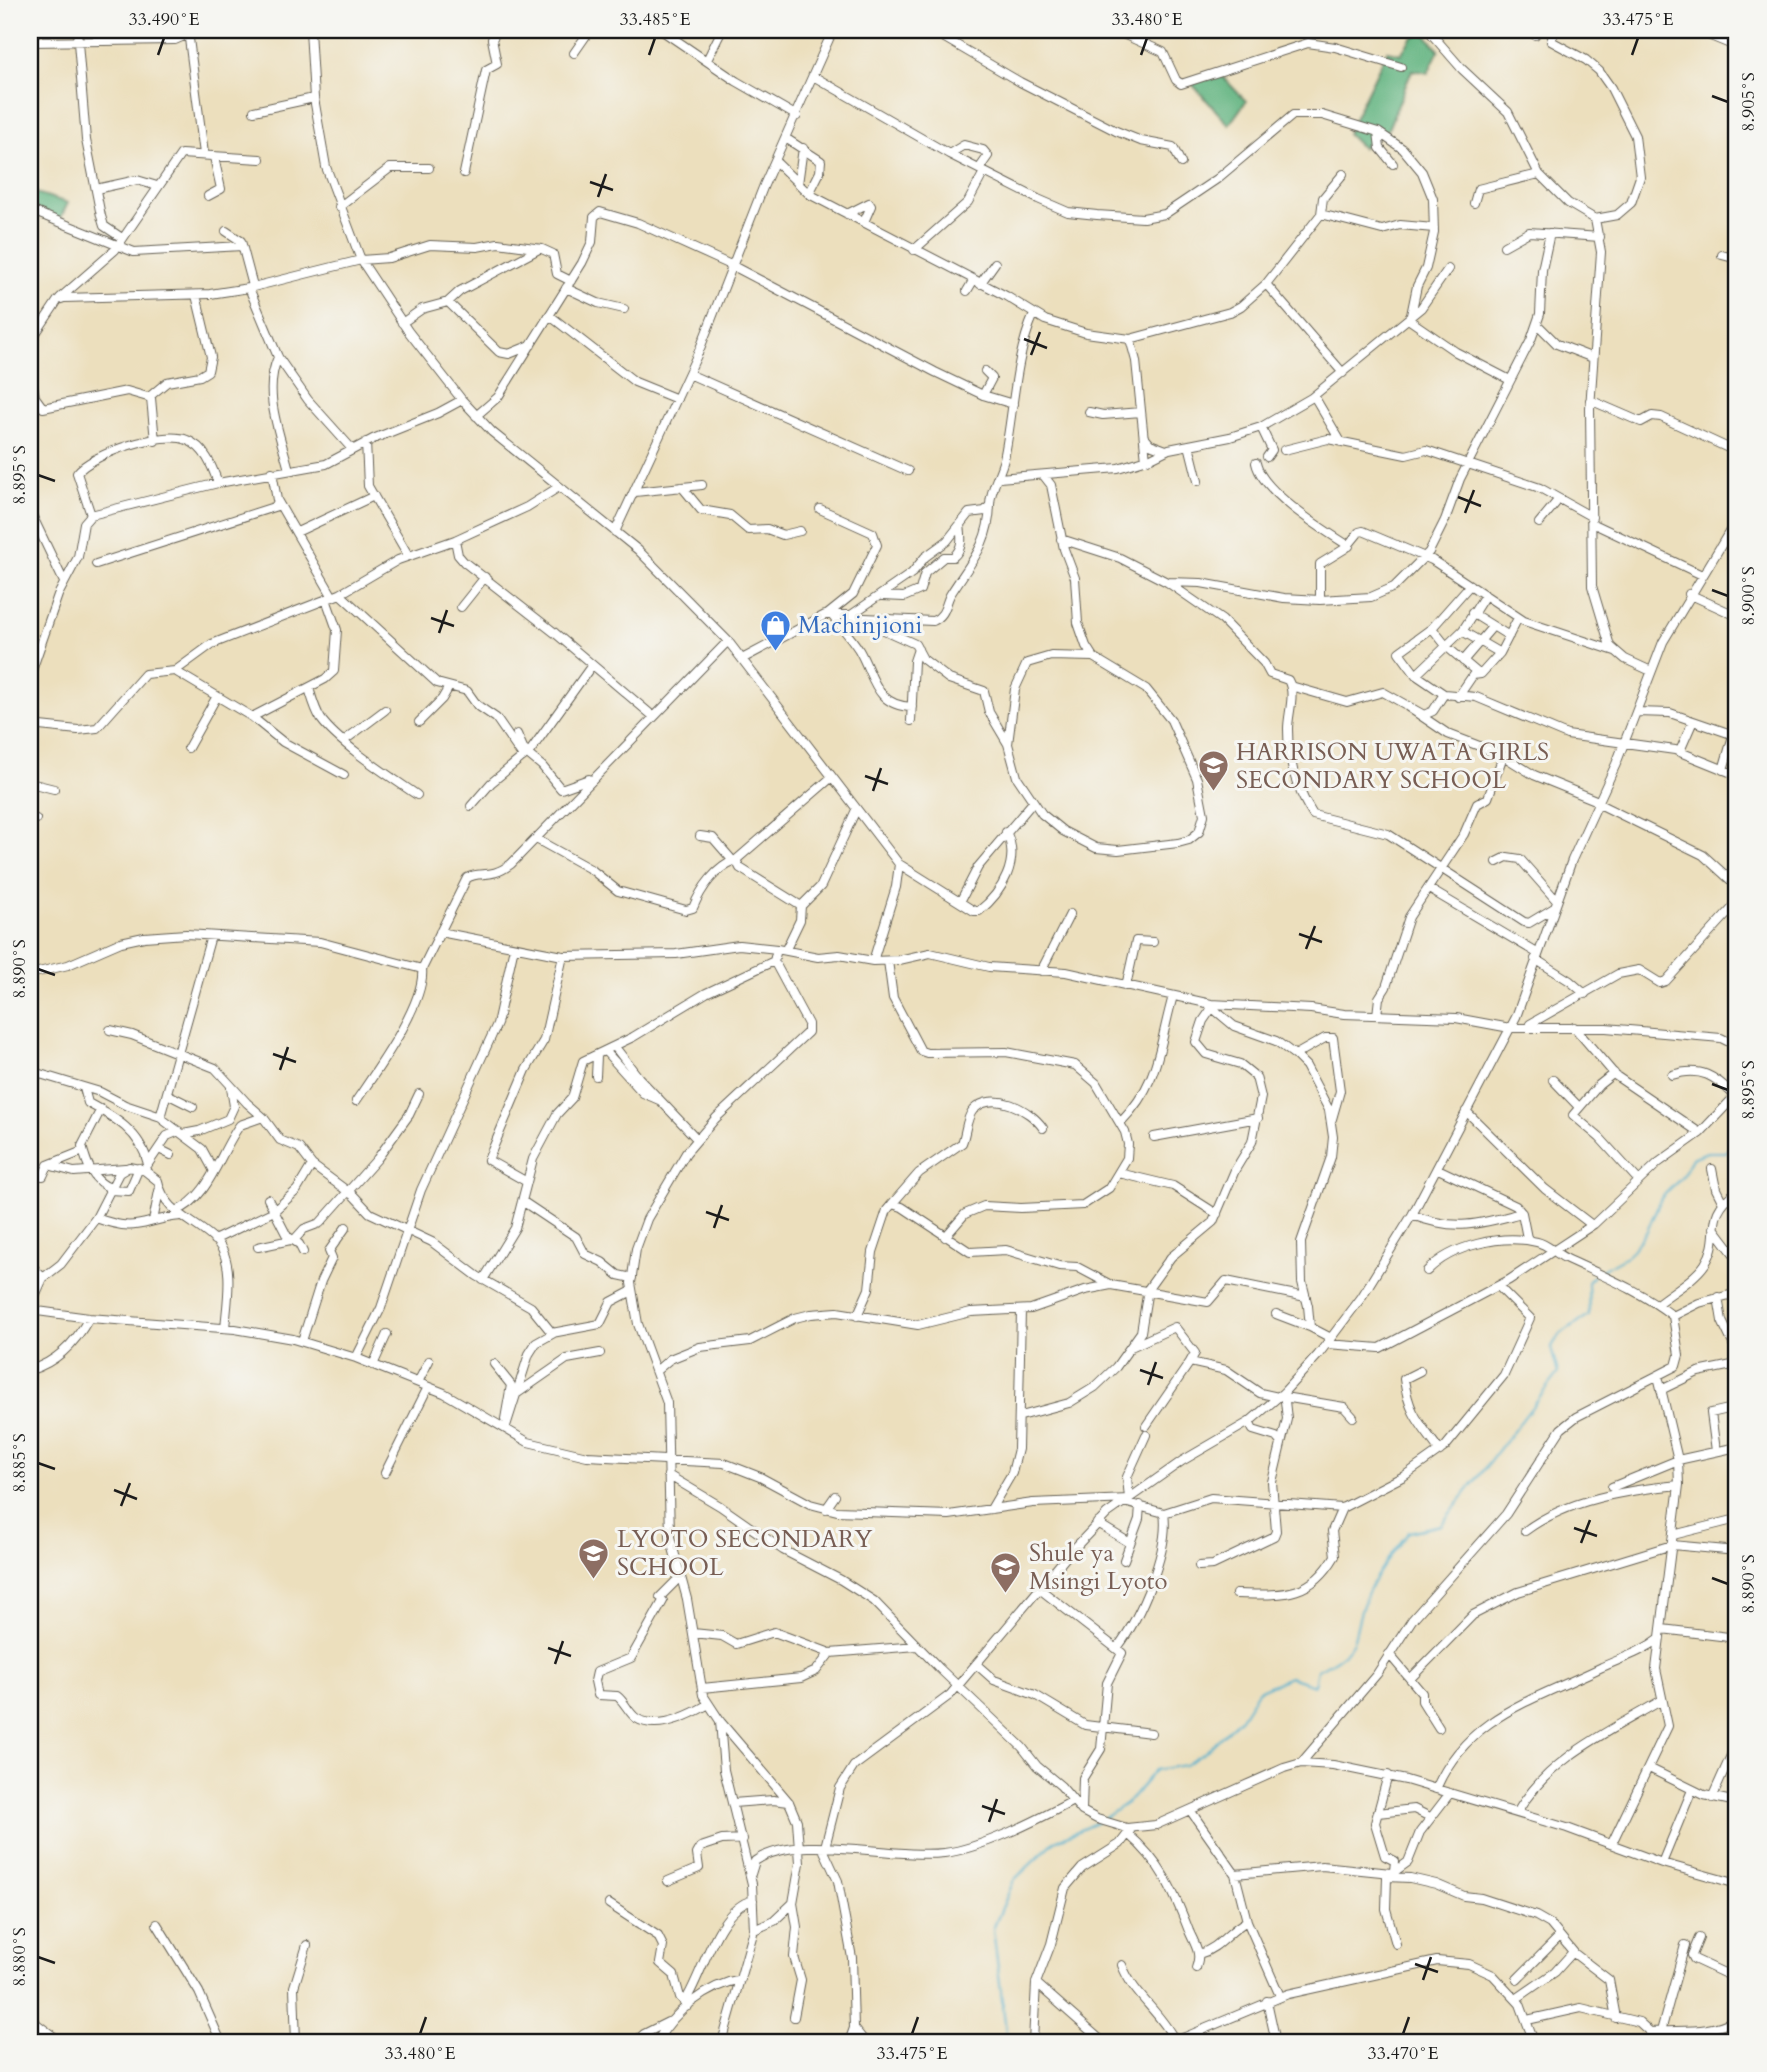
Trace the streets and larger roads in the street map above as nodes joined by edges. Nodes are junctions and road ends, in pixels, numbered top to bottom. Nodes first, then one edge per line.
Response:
1 (77, 30) edge
2 (188, 30) edge
3 (310, 30) edge
4 (498, 30) edge
5 (590, 30) edge
6 (661, 30) edge
7 (722, 30) edge
8 (833, 30) edge
9 (931, 30) edge
10 (1114, 30) edge
11 (1428, 30) edge
12 (1526, 30) edge
13 (1555, 30) edge
14 (1696, 30) edge
15 (1535, 35) dead end
16 (78, 41) junction
17 (30, 42) edge
18 (1737, 47) edge
19 (574, 53) dead end
20 (707, 60) junction
21 (1401, 67) dead end
22 (813, 76) junction
23 (314, 98) junction
24 (254, 111) dead end
25 (797, 116) junction
26 (1378, 132) junction
27 (787, 139) junction
28 (803, 148) junction
29 (204, 154) junction
30 (949, 154) junction
31 (214, 157) junction
32 (260, 159) dead end
33 (776, 162) junction
34 (1181, 163) dead end
35 (1393, 164) dead end
36 (429, 168) dead end
37 (981, 170) junction
38 (464, 173) dead end
39 (1343, 174) dead end
40 (1539, 174) junction
41 (798, 184) junction
42 (157, 186) junction
43 (96, 189) junction
44 (809, 194) junction
45 (208, 196) dead end
46 (1474, 203) dead end
47 (340, 207) junction
48 (30, 210) edge
49 (847, 214) junction
50 (1321, 214) junction
51 (1595, 219) junction
52 (864, 222) junction
53 (1434, 228) junction
54 (226, 231) dead end
55 (1550, 233) junction
56 (1600, 237) junction
57 (120, 241) junction
58 (242, 246) junction
59 (1504, 246) dead end
60 (538, 249) junction
61 (914, 250) junction
62 (1722, 255) dead end
63 (1737, 259) edge
64 (361, 260) junction
65 (995, 262) dead end
66 (733, 266) junction
67 (1448, 270) dead end
68 (976, 283) junction
69 (1266, 284) junction
70 (569, 285) junction
71 (251, 287) junction
72 (967, 291) dead end
73 (196, 295) junction
74 (58, 300) junction
75 (447, 302) junction
76 (624, 309) dead end
77 (1034, 314) junction
78 (549, 315) junction
79 (1410, 317) junction
80 (402, 323) junction
81 (1537, 324) junction
82 (1130, 339) junction
83 (30, 342) edge
84 (531, 345) junction
85 (278, 357) junction
86 (1593, 358) junction
87 (30, 368) edge
88 (985, 371) dead end
89 (1343, 373) junction
90 (689, 374) junction
91 (1510, 380) junction
92 (983, 395) junction
93 (1314, 396) junction
94 (149, 397) junction
95 (677, 399) junction
96 (462, 400) junction
97 (1590, 400) junction
98 (1013, 404) junction
99 (1089, 412) dead end
100 (1141, 412) junction
101 (476, 416) junction
102 (1261, 427) junction
103 (1144, 438) junction
104 (155, 441) junction
105 (366, 442) junction
106 (1341, 442) junction
107 (1189, 445) junction
108 (352, 449) junction
109 (1166, 450) junction
110 (1284, 450) dead end
111 (1737, 452) edge
112 (1267, 457) dead end
113 (1146, 460) junction
114 (1256, 463) dead end
115 (1467, 465) junction
116 (289, 470) junction
117 (908, 471) dead end
118 (272, 472) junction
119 (1044, 476) junction
120 (999, 478) junction
121 (1198, 481) dead end
122 (218, 483) junction
123 (702, 485) dead end
124 (559, 487) junction
125 (682, 487) junction
126 (635, 492) junction
127 (374, 496) junction
128 (1559, 499) junction
129 (280, 505) junction
130 (990, 505) junction
131 (820, 509) dead end
132 (30, 511) edge
133 (91, 515) junction
134 (1592, 520) junction
135 (1737, 520) edge
136 (1539, 523) dead end
137 (960, 525) junction
138 (800, 531) dead end
139 (297, 532) junction
140 (615, 532) junction
141 (455, 540) junction
142 (1061, 540) junction
143 (1349, 545) junction
144 (408, 555) junction
145 (1425, 556) junction
146 (96, 564) dead end
147 (1702, 575) junction
148 (485, 577) junction
149 (64, 582) junction
150 (1167, 582) junction
151 (1469, 585) junction
152 (1689, 594) junction
153 (1485, 595) junction
154 (881, 596) junction
155 (333, 597) junction
156 (1320, 600) junction
157 (461, 607) dead end
158 (1472, 613) junction
159 (828, 615) junction
160 (854, 616) junction
161 (1737, 616) edge
162 (1518, 618) junction
163 (1493, 626) junction
164 (1432, 628) junction
165 (1462, 631) junction
166 (1509, 636) junction
167 (728, 641) junction
168 (1480, 643) junction
169 (1447, 647) junction
170 (918, 649) junction
171 (1615, 651) junction
172 (1500, 653) junction
173 (1093, 657) junction
174 (743, 659) junction
175 (1463, 661) junction
176 (592, 665) junction
177 (175, 671) junction
178 (1651, 671) junction
179 (1479, 674) junction
180 (1416, 675) junction
181 (30, 676) edge
182 (1291, 686) junction
183 (449, 687) junction
184 (309, 688) junction
185 (1444, 694) junction
186 (217, 696) junction
187 (1458, 697) junction
188 (912, 707) junction
189 (1408, 708) junction
190 (384, 710) dead end
191 (1637, 712) junction
192 (252, 717) junction
193 (654, 717) junction
194 (911, 721) dead end
195 (1693, 721) junction
196 (419, 722) dead end
197 (1737, 723) edge
198 (30, 725) edge
199 (517, 734) dead end
200 (1734, 735) junction
201 (345, 740) junction
202 (1008, 744) junction
203 (1625, 744) junction
204 (188, 748) dead end
205 (1680, 751) junction
206 (525, 756) junction
207 (1503, 756) junction
208 (1723, 770) junction
209 (344, 775) dead end
210 (1737, 775) edge
211 (832, 777) junction
212 (592, 778) junction
213 (30, 783) edge
214 (54, 789) dead end
215 (417, 795) dead end
216 (1033, 802) junction
217 (1597, 802) junction
218 (471, 806) dead end
219 (856, 810) junction
220 (1006, 832) junction
221 (700, 836) dead end
222 (536, 839) junction
223 (734, 860) junction
224 (1497, 862) dead end
225 (899, 864) junction
226 (1442, 870) junction
227 (1737, 886) edge
228 (1429, 889) junction
229 (960, 902) junction
230 (1737, 903) edge
231 (1555, 904) junction
232 (801, 906) junction
233 (1070, 914) dead end
234 (440, 932) junction
235 (211, 936) junction
236 (1153, 942) dead end
237 (514, 947) junction
238 (782, 949) junction
239 (563, 956) junction
240 (1536, 956) junction
241 (774, 961) junction
242 (873, 961) junction
243 (888, 961) junction
244 (422, 969) junction
245 (1041, 971) junction
246 (30, 974) edge
247 (1126, 986) junction
248 (1585, 994) junction
249 (1173, 996) junction
250 (1210, 1006) junction
251 (1377, 1015) junction
252 (1524, 1026) junction
253 (1574, 1027) junction
254 (1510, 1028) junction
255 (110, 1030) dead end
256 (1737, 1046) edge
257 (615, 1047) junction
258 (606, 1052) junction
259 (180, 1053) junction
260 (1295, 1055) junction
261 (597, 1056) junction
262 (30, 1071) edge
263 (1614, 1073) junction
264 (1672, 1075) dead end
265 (596, 1076) dead end
266 (1553, 1080) dead end
267 (230, 1084) junction
268 (84, 1088) junction
269 (167, 1094) junction
270 (419, 1094) dead end
271 (1736, 1095) edge
272 (662, 1100) junction
273 (356, 1101) dead end
274 (193, 1107) dead end
275 (1578, 1107) junction
276 (101, 1109) junction
277 (1466, 1111) junction
278 (263, 1116) junction
279 (161, 1117) junction
280 (1258, 1118) junction
281 (1332, 1122) junction
282 (1120, 1123) junction
283 (1043, 1128) dead end
284 (181, 1132) junction
285 (1700, 1133) junction
286 (1154, 1137) dead end
287 (697, 1139) junction
288 (159, 1149) junction
289 (83, 1151) junction
290 (171, 1155) dead end
291 (48, 1165) junction
292 (312, 1165) junction
293 (144, 1167) junction
294 (90, 1168) junction
295 (125, 1168) junction
296 (1438, 1169) junction
297 (1712, 1169) dead end
298 (214, 1171) junction
299 (1119, 1173) junction
300 (30, 1175) edge
301 (1639, 1181) junction
302 (527, 1182) junction
303 (110, 1189) junction
304 (159, 1191) junction
305 (1737, 1191) edge
306 (349, 1192) junction
307 (268, 1199) dead end
308 (522, 1201) junction
309 (1722, 1201) junction
310 (892, 1204) junction
311 (274, 1211) junction
312 (178, 1213) junction
313 (1522, 1213) junction
314 (1217, 1214) junction
315 (1412, 1216) junction
316 (96, 1218) junction
317 (153, 1221) junction
318 (1592, 1224) junction
319 (346, 1227) dead end
320 (1714, 1228) junction
321 (406, 1230) junction
322 (945, 1237) junction
323 (214, 1240) junction
324 (292, 1240) junction
325 (1532, 1241) junction
326 (258, 1247) dead end
327 (1553, 1251) junction
328 (303, 1252) dead end
329 (1737, 1258) edge
330 (30, 1264) edge
331 (1427, 1271) dead end
332 (43, 1278) junction
333 (632, 1278) junction
334 (483, 1280) junction
335 (1111, 1285) junction
336 (1498, 1286) junction
337 (1149, 1289) junction
338 (632, 1291) junction
339 (1737, 1293) edge
340 (1306, 1297) junction
341 (1718, 1297) junction
342 (1657, 1304) junction
343 (30, 1308) edge
344 (1021, 1310) junction
345 (1276, 1314) dead end
346 (857, 1316) junction
347 (1673, 1316) junction
348 (89, 1318) junction
349 (1310, 1327) junction
350 (1737, 1327) edge
351 (225, 1328) junction
352 (1727, 1332) junction
353 (554, 1333) junction
354 (387, 1334) dead end
355 (302, 1341) junction
356 (1329, 1341) junction
357 (1133, 1346) junction
358 (1737, 1352) edge
359 (600, 1353) dead end
360 (356, 1358) junction
361 (429, 1361) dead end
362 (1190, 1362) junction
363 (494, 1364) dead end
364 (1737, 1364) edge
365 (373, 1365) junction
366 (30, 1370) edge
367 (656, 1371) junction
368 (1420, 1371) dead end
369 (1658, 1376) junction
370 (418, 1382) junction
371 (428, 1387) junction
372 (1661, 1390) junction
373 (515, 1395) junction
374 (1282, 1396) junction
375 (1737, 1407) edge
376 (1021, 1416) junction
377 (1353, 1417) dead end
378 (1249, 1422) junction
379 (507, 1429) junction
380 (1281, 1443) junction
381 (1737, 1447) edge
382 (1440, 1451) junction
383 (1716, 1451) junction
384 (1678, 1460) junction
385 (669, 1461) junction
386 (385, 1473) dead end
387 (668, 1475) junction
388 (1679, 1485) junction
389 (1612, 1488) dead end
390 (835, 1496) dead end
391 (1126, 1500) junction
392 (1276, 1501) junction
393 (1140, 1505) junction
394 (1342, 1508) junction
395 (826, 1509) junction
396 (991, 1509) junction
397 (1164, 1513) junction
398 (1737, 1519) edge
399 (1097, 1523) junction
400 (1525, 1531) dead end
401 (1673, 1535) junction
402 (1130, 1543) junction
403 (1672, 1545) junction
404 (1737, 1551) edge
405 (1124, 1560) dead end
406 (1199, 1566) dead end
407 (680, 1577) junction
408 (1041, 1590) junction
409 (1236, 1594) dead end
410 (1737, 1613) edge
411 (693, 1633) junction
412 (1661, 1634) junction
413 (1736, 1637) edge
414 (917, 1646) junction
415 (1117, 1648) junction
416 (830, 1653) junction
417 (1389, 1654) junction
418 (976, 1664) junction
419 (1410, 1679) junction
420 (957, 1686) junction
421 (702, 1688) junction
422 (1662, 1700) junction
423 (707, 1705) junction
424 (720, 1721) junction
425 (1104, 1728) junction
426 (1438, 1728) dead end
427 (1151, 1733) dead end
428 (1737, 1742) edge
429 (1301, 1763) junction
430 (1649, 1768) junction
431 (1388, 1775) junction
432 (1436, 1789) junction
433 (1692, 1790) junction
434 (1450, 1793) junction
435 (1712, 1798) junction
436 (1073, 1801) junction
437 (789, 1802) junction
438 (1737, 1802) edge
439 (733, 1803) junction
440 (1190, 1810) junction
441 (1082, 1811) junction
442 (1378, 1813) junction
443 (1517, 1813) junction
444 (1430, 1817) junction
445 (1130, 1831) junction
446 (743, 1839) junction
447 (1612, 1843) junction
448 (800, 1847) junction
449 (825, 1848) junction
450 (1662, 1863) junction
451 (751, 1874) junction
452 (1235, 1874) junction
453 (1391, 1874) junction
454 (668, 1881) dead end
455 (1737, 1884) edge
456 (753, 1900) junction
457 (793, 1903) junction
458 (609, 1904) dead end
459 (1247, 1921) junction
460 (157, 1924) dead end
461 (754, 1930) junction
462 (1560, 1936) junction
463 (1699, 1938) dead end
464 (1396, 1944) dead end
465 (307, 1945) dead end
466 (1685, 1945) dead end
467 (1573, 1952) junction
468 (1199, 1954) junction
469 (1122, 1965) dead end
470 (1196, 1968) dead end
471 (741, 1979) junction
472 (1517, 1979) dead end
473 (1737, 1979) edge
474 (1036, 1983) junction
475 (1280, 1996) junction
476 (1516, 1998) junction
477 (1267, 2001) junction
478 (686, 2004) junction
479 (794, 2017) dead end
480 (1616, 2018) junction
481 (30, 2019) edge
482 (1737, 2019) edge
483 (671, 2021) junction
484 (1527, 2021) junction
485 (854, 2028) junction
486 (1660, 2031) junction
487 (61, 2042) edge
488 (221, 2042) edge
489 (296, 2042) edge
490 (635, 2042) edge
491 (657, 2042) edge
492 (722, 2042) edge
493 (849, 2042) edge
494 (866, 2042) edge
495 (1033, 2042) edge
496 (1103, 2042) edge
497 (1174, 2042) edge
498 (1276, 2042) edge
499 (1534, 2042) edge
500 (1658, 2042) edge

1 - 16 street
2 - 16 street
2 - 29 street
3 - 23 street
4 - 38 street
5 - 19 street
6 - 20 street
7 - 20 street
8 - 22 street
9 - 34 street
10 - 21 street
11 - 40 street
12 - 15 street
13 - 51 street
14 - 18 street
16 - 17 street
16 - 43 street
20 - 25 street
22 - 25 street
22 - 30 street
23 - 24 street
23 - 47 street
25 - 27 street
26 - 35 street
26 - 37 street
26 - 53 street
27 - 28 street
27 - 33 street
28 - 41 street
28 - 44 street
29 - 31 street
29 - 42 street
30 - 37 street
30 - 37 street
31 - 32 street
31 - 45 street
33 - 41 street
33 - 66 street
36 - 47 street
37 - 61 street
39 - 50 street
40 - 46 street
40 - 51 street
41 - 44 street
42 - 43 street
42 - 57 street
43 - 57 street
44 - 49 street
47 - 64 street
48 - 57 street
49 - 52 street
49 - 52 street
50 - 53 street
50 - 69 street
51 - 56 street
52 - 61 street
53 - 79 street
54 - 58 street
55 - 56 street
55 - 59 street
55 - 81 street
56 - 86 street
57 - 58 street
57 - 74 street
58 - 71 street
60 - 64 street
60 - 70 street
60 - 75 street
61 - 68 street
62 - 63 street
64 - 71 street
64 - 80 street
65 - 68 street
66 - 70 street
66 - 90 street
66 - 92 street
67 - 79 street
68 - 72 street
68 - 77 street
69 - 82 street
69 - 89 street
70 - 76 street
70 - 78 street
71 - 73 street
71 - 85 street
73 - 74 street
73 - 94 street
74 - 83 street
75 - 80 street
75 - 84 street
77 - 82 street
77 - 98 street
78 - 84 street
78 - 95 street
79 - 89 street
79 - 91 street
80 - 96 street
81 - 86 street
81 - 91 street
82 - 100 street
84 - 101 street
85 - 108 street
85 - 116 street
86 - 97 street
87 - 94 street
88 - 92 street
89 - 93 street
90 - 95 street
90 - 117 street
91 - 115 street
92 - 98 street
93 - 102 street
93 - 106 street
94 - 104 street
95 - 126 street
96 - 101 street
96 - 105 street
97 - 111 street
97 - 134 street
98 - 120 street
99 - 100 street
100 - 103 street
101 - 124 street
102 - 107 street
102 - 112 street
103 - 109 street
103 - 113 street
104 - 122 street
104 - 133 street
105 - 108 street
105 - 127 street
106 - 110 street
106 - 115 street
107 - 109 street
107 - 121 street
108 - 116 street
109 - 113 street
113 - 119 street
114 - 143 street
115 - 128 street
115 - 145 street
116 - 118 street
118 - 122 street
118 - 129 street
119 - 120 street
119 - 142 street
120 - 130 street
122 - 133 street
123 - 125 street
124 - 140 street
124 - 141 street
125 - 126 street
125 - 138 street
126 - 140 street
127 - 139 street
127 - 144 street
128 - 134 street
128 - 136 street
129 - 139 street
129 - 146 street
130 - 137 street
130 - 160 street
131 - 159 street
132 - 149 street
133 - 149 street
134 - 147 street
134 - 171 street
135 - 147 street
137 - 154 street
137 - 154 street
139 - 155 street
140 - 167 street
141 - 144 street
141 - 148 street
142 - 150 street
142 - 173 street
143 - 145 street
143 - 156 street
144 - 155 street
145 - 151 street
145 - 156 street
147 - 152 street
148 - 157 street
148 - 176 street
149 - 181 street
150 - 156 street
150 - 182 street
151 - 153 street
151 - 164 street
152 - 161 street
152 - 178 street
153 - 158 street
153 - 162 street
154 - 160 street
155 - 177 street
155 - 183 street
155 - 184 street
158 - 163 street
158 - 165 street
159 - 160 street
159 - 174 street
159 - 188 street
160 - 170 street
162 - 166 street
162 - 171 street
163 - 166 street
163 - 168 street
164 - 169 street
164 - 180 street
165 - 168 street
165 - 169 street
166 - 172 street
167 - 174 street
167 - 193 street
168 - 172 street
168 - 175 street
169 - 175 street
169 - 180 street
170 - 188 street
170 - 202 street
171 - 178 street
172 - 179 street
173 - 202 street
173 - 216 street
174 - 211 street
175 - 179 street
176 - 193 street
176 - 206 street
177 - 186 street
177 - 198 street
178 - 191 street
179 - 187 street
180 - 185 street
182 - 189 street
182 - 226 street
183 - 196 street
183 - 206 street
184 - 192 street
184 - 201 street
185 - 187 street
185 - 189 street
186 - 192 street
186 - 204 street
187 - 203 street
188 - 194 street
189 - 207 street
190 - 201 street
191 - 195 street
191 - 203 street
192 - 209 street
193 - 212 street
195 - 200 street
195 - 205 street
197 - 200 street
199 - 206 street
200 - 208 street
201 - 215 street
202 - 216 street
203 - 205 street
203 - 217 street
205 - 208 street
206 - 212 street
206 - 218 street
207 - 217 street
207 - 226 street
208 - 210 street
211 - 219 street
211 - 223 street
212 - 222 street
213 - 214 street
216 - 220 street
217 - 227 street
217 - 231 street
219 - 225 street
219 - 232 street
220 - 229 street
220 - 229 street
221 - 223 street
222 - 223 street
222 - 234 street
223 - 232 street
224 - 231 street
225 - 229 street
225 - 242 street
226 - 228 street
226 - 231 street
228 - 240 street
228 - 251 street
230 - 248 street
231 - 240 street
232 - 238 street
233 - 245 street
234 - 237 street
234 - 244 street
235 - 244 street
235 - 246 street
235 - 259 street
236 - 247 street
237 - 239 street
237 - 321 street
238 - 239 street
238 - 241 street
238 - 242 street
239 - 302 street
240 - 248 street
240 - 254 street
241 - 257 street
241 - 287 street
242 - 243 street
243 - 245 street
243 - 282 street
244 - 273 street
245 - 247 street
247 - 249 street
248 - 252 street
249 - 250 street
249 - 282 street
250 - 251 street
250 - 260 street
250 - 280 street
251 - 254 street
252 - 253 street
252 - 254 street
253 - 256 street
253 - 263 street
254 - 277 street
255 - 259 street
257 - 258 street
257 - 272 street
258 - 261 street
258 - 272 street
259 - 267 street
259 - 269 street
260 - 281 street
260 - 281 street
261 - 265 street
261 - 302 street
262 - 268 street
263 - 275 street
263 - 285 street
264 - 271 street
266 - 275 street
267 - 278 street
267 - 284 street
268 - 276 street
268 - 279 street
269 - 274 street
269 - 279 street
270 - 306 street
271 - 285 street
272 - 287 street
275 - 301 street
276 - 289 street
276 - 293 street
277 - 296 street
277 - 318 street
278 - 292 street
278 - 298 street
279 - 284 street
280 - 286 street
280 - 314 street
281 - 340 street
282 - 299 street
283 - 310 street
284 - 288 street
284 - 298 street
285 - 301 street
287 - 333 street
288 - 290 street
288 - 293 street
289 - 291 street
289 - 294 street
291 - 294 street
291 - 300 street
292 - 306 street
292 - 311 street
293 - 295 street
293 - 303 street
293 - 304 street
294 - 295 street
294 - 303 street
295 - 303 street
296 - 313 street
296 - 315 street
297 - 309 street
298 - 312 street
299 - 314 street
299 - 322 street
301 - 318 street
302 - 308 street
303 - 316 street
304 - 312 street
304 - 317 street
305 - 309 street
306 - 321 street
306 - 324 street
307 - 311 street
308 - 333 street
308 - 334 street
309 - 320 street
310 - 322 street
310 - 346 street
311 - 323 street
311 - 324 street
312 - 317 street
312 - 323 street
313 - 315 street
313 - 325 street
314 - 337 street
315 - 356 street
316 - 317 street
316 - 332 street
318 - 327 street
319 - 355 street
320 - 329 street
320 - 342 street
321 - 334 street
321 - 360 street
322 - 335 street
323 - 351 street
324 - 326 street
324 - 328 street
325 - 327 street
325 - 331 street
327 - 336 street
327 - 342 street
330 - 332 street
332 - 343 street
333 - 338 street
334 - 353 street
335 - 337 street
335 - 344 street
336 - 356 street
336 - 382 street
337 - 340 street
337 - 357 street
338 - 353 street
338 - 367 street
339 - 341 street
340 - 349 street
341 - 347 street
341 - 352 street
342 - 347 street
343 - 348 street
344 - 346 street
344 - 376 street
345 - 349 street
346 - 367 street
347 - 369 street
348 - 351 street
348 - 366 street
349 - 356 street
350 - 352 street
351 - 355 street
352 - 358 street
353 - 373 street
354 - 365 street
355 - 360 street
356 - 374 street
357 - 362 street
357 - 376 street
359 - 373 street
360 - 365 street
361 - 370 street
362 - 374 street
362 - 391 street
363 - 379 street
364 - 372 street
365 - 370 street
367 - 385 street
368 - 382 street
369 - 372 street
369 - 417 street
370 - 371 street
371 - 379 street
371 - 386 street
372 - 384 street
373 - 379 street
374 - 377 street
374 - 378 street
374 - 380 street
375 - 383 street
376 - 396 street
378 - 380 street
378 - 391 street
379 - 385 street
380 - 392 street
381 - 383 street
382 - 394 street
383 - 384 street
384 - 388 street
384 - 389 street
385 - 387 street
385 - 395 street
387 - 407 street
387 - 414 street
388 - 400 street
388 - 401 street
390 - 395 street
391 - 393 street
391 - 396 street
391 - 399 street
392 - 394 street
392 - 397 street
392 - 406 street
393 - 397 street
393 - 402 street
394 - 409 street
395 - 396 street
397 - 415 street
398 - 401 street
399 - 402 street
399 - 408 street
401 - 403 street
402 - 405 street
403 - 404 street
403 - 412 street
403 - 419 street
407 - 411 street
407 - 423 street
408 - 415 street
408 - 418 street
410 - 413 street
411 - 416 street
411 - 421 street
412 - 413 street
412 - 422 street
412 - 432 street
414 - 416 street
414 - 420 street
415 - 425 street
416 - 421 street
417 - 419 street
417 - 429 street
418 - 420 street
418 - 425 street
419 - 426 street
420 - 436 street
420 - 449 street
421 - 423 street
422 - 430 street
422 - 443 street
423 - 424 street
424 - 437 street
424 - 439 street
425 - 427 street
425 - 441 street
428 - 435 street
429 - 431 street
429 - 440 street
430 - 433 street
430 - 447 street
431 - 432 street
431 - 442 street
432 - 434 street
433 - 435 street
433 - 450 street
434 - 443 street
434 - 444 street
435 - 438 street
436 - 441 street
436 - 449 street
437 - 439 street
437 - 448 street
439 - 446 street
440 - 445 street
440 - 452 street
441 - 445 street
442 - 444 street
442 - 453 street
443 - 447 street
444 - 453 street
445 - 468 street
445 - 474 street
446 - 451 street
446 - 454 street
447 - 450 street
448 - 449 street
448 - 451 street
448 - 457 street
449 - 485 street
450 - 455 street
451 - 456 street
452 - 453 street
452 - 459 street
453 - 462 street
453 - 464 street
456 - 461 street
456 - 478 street
457 - 461 street
457 - 479 street
458 - 478 street
459 - 468 street
459 - 475 street
460 - 488 street
461 - 471 street
462 - 467 street
462 - 472 street
463 - 473 street
465 - 489 street
466 - 486 street
467 - 476 street
467 - 480 street
468 - 470 street
469 - 497 street
471 - 478 street
471 - 492 street
474 - 495 street
474 - 496 street
475 - 476 street
475 - 477 street
476 - 484 street
477 - 497 street
477 - 498 street
478 - 483 street
480 - 484 street
480 - 486 street
481 - 487 street
482 - 486 street
483 - 490 street
483 - 491 street
484 - 499 street
485 - 493 street
485 - 494 street
486 - 500 street

